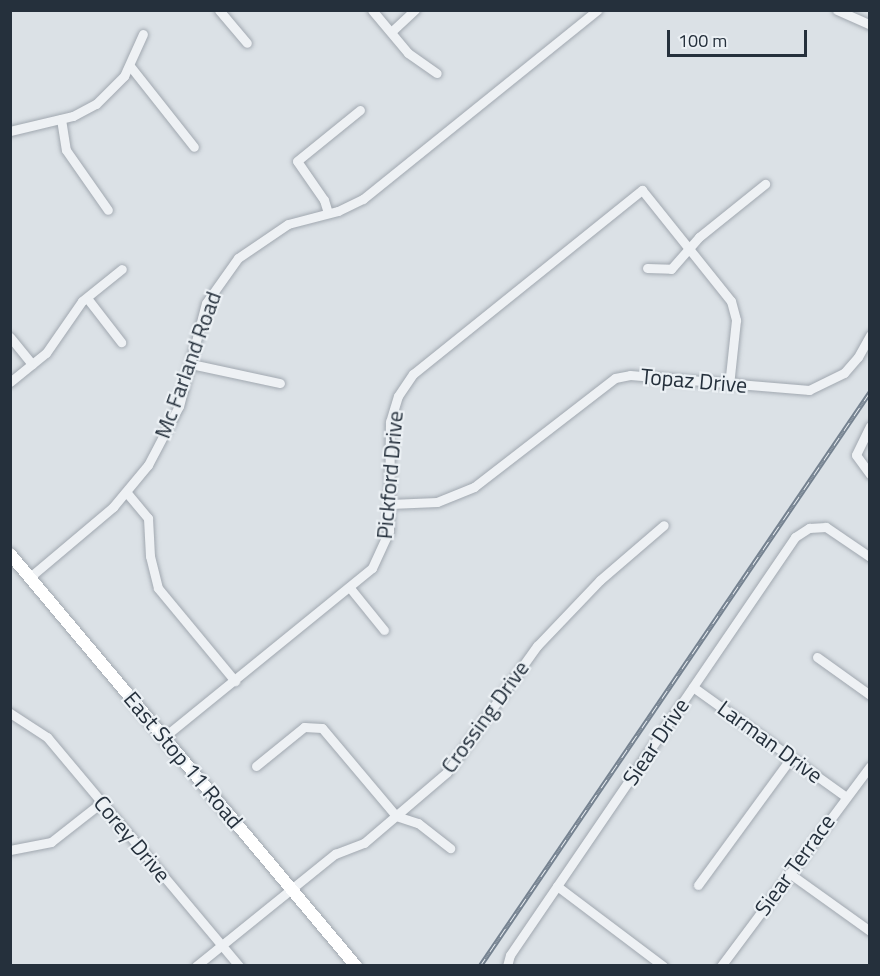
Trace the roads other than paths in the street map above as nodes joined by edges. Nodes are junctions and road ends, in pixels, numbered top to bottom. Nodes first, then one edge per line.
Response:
1 (219, 10) edge
2 (372, 10) edge
3 (415, 10) edge
4 (597, 10) edge
5 (837, 10) edge
6 (870, 25) edge
7 (391, 32) junction
8 (143, 34) dead end
9 (247, 43) dead end
10 (130, 66) junction
11 (437, 74) dead end
12 (360, 110) dead end
13 (61, 119) junction
14 (10, 131) edge
15 (194, 147) dead end
16 (765, 184) dead end
17 (108, 210) dead end
18 (328, 213) junction
19 (689, 249) junction
20 (647, 268) dead end
21 (122, 269) dead end
22 (87, 298) junction
23 (870, 335) edge
24 (10, 336) edge
25 (121, 342) dead end
26 (32, 364) junction
27 (191, 364) junction
28 (10, 382) edge
29 (280, 384) dead end
30 (729, 385) junction
31 (870, 426) edge
32 (870, 474) edge
33 (127, 493) junction
34 (390, 504) junction
35 (664, 525) dead end
36 (10, 554) edge
37 (870, 557) edge
38 (30, 577) junction
39 (350, 588) junction
40 (384, 630) dead end
41 (817, 657) dead end
42 (235, 681) junction
43 (693, 687) junction
44 (870, 695) edge
45 (10, 713) edge
46 (165, 737) junction
47 (791, 758) junction
48 (256, 766) dead end
49 (870, 766) edge
50 (846, 797) junction
51 (102, 802) junction
52 (396, 816) junction
53 (450, 848) dead end
54 (10, 850) edge
55 (789, 873) junction
56 (698, 885) dead end
57 (557, 886) junction
58 (291, 887) junction
59 (870, 932) edge
60 (221, 944) junction
61 (196, 966) edge
62 (239, 966) edge
63 (356, 966) edge
64 (507, 966) edge
65 (663, 966) edge
66 (721, 966) edge

1 - 9 street
2 - 7 street
3 - 7 street
4 - 18 street, Mc Farland Road
5 - 6 street
7 - 11 street
8 - 10 street
10 - 13 street
10 - 15 street
12 - 18 street
13 - 14 street
13 - 17 street
16 - 19 street
18 - 27 street, Mc Farland Road
19 - 20 street
19 - 30 street
19 - 34 street, Pickford Drive
21 - 22 street
22 - 25 street
22 - 26 street
23 - 30 street, Topaz Drive
24 - 26 street
26 - 28 street
27 - 29 street
27 - 33 street, Mc Farland Road
30 - 34 street, Topaz Drive
31 - 32 street
33 - 38 street, Mc Farland Road
33 - 42 street
34 - 39 street, Pickford Drive
35 - 52 street, Crossing Drive
36 - 38 main road, East Stop 11 Road
37 - 43 street, Siear Drive
38 - 46 main road, East Stop 11 Road
39 - 40 street
39 - 42 street, Pickford Drive
41 - 44 street
42 - 46 street, Pickford Drive
43 - 47 street, Larman Drive
43 - 57 street, Siear Drive
45 - 51 street, Corey Drive
46 - 58 main road, East Stop 11 Road
47 - 50 street, Larman Drive
47 - 56 street
48 - 52 street
49 - 50 street, Siear Terrace
50 - 55 street, Siear Terrace
51 - 54 street
51 - 60 street, Corey Drive
52 - 53 street
52 - 58 street, Crossing Drive
55 - 59 street
55 - 66 street, Siear Terrace
57 - 64 street, Siear Drive
57 - 65 street
58 - 60 street, Crossing Drive
58 - 63 main road, East Stop 11 Road
60 - 61 street, Crossing Drive
60 - 62 street, Corey Drive

